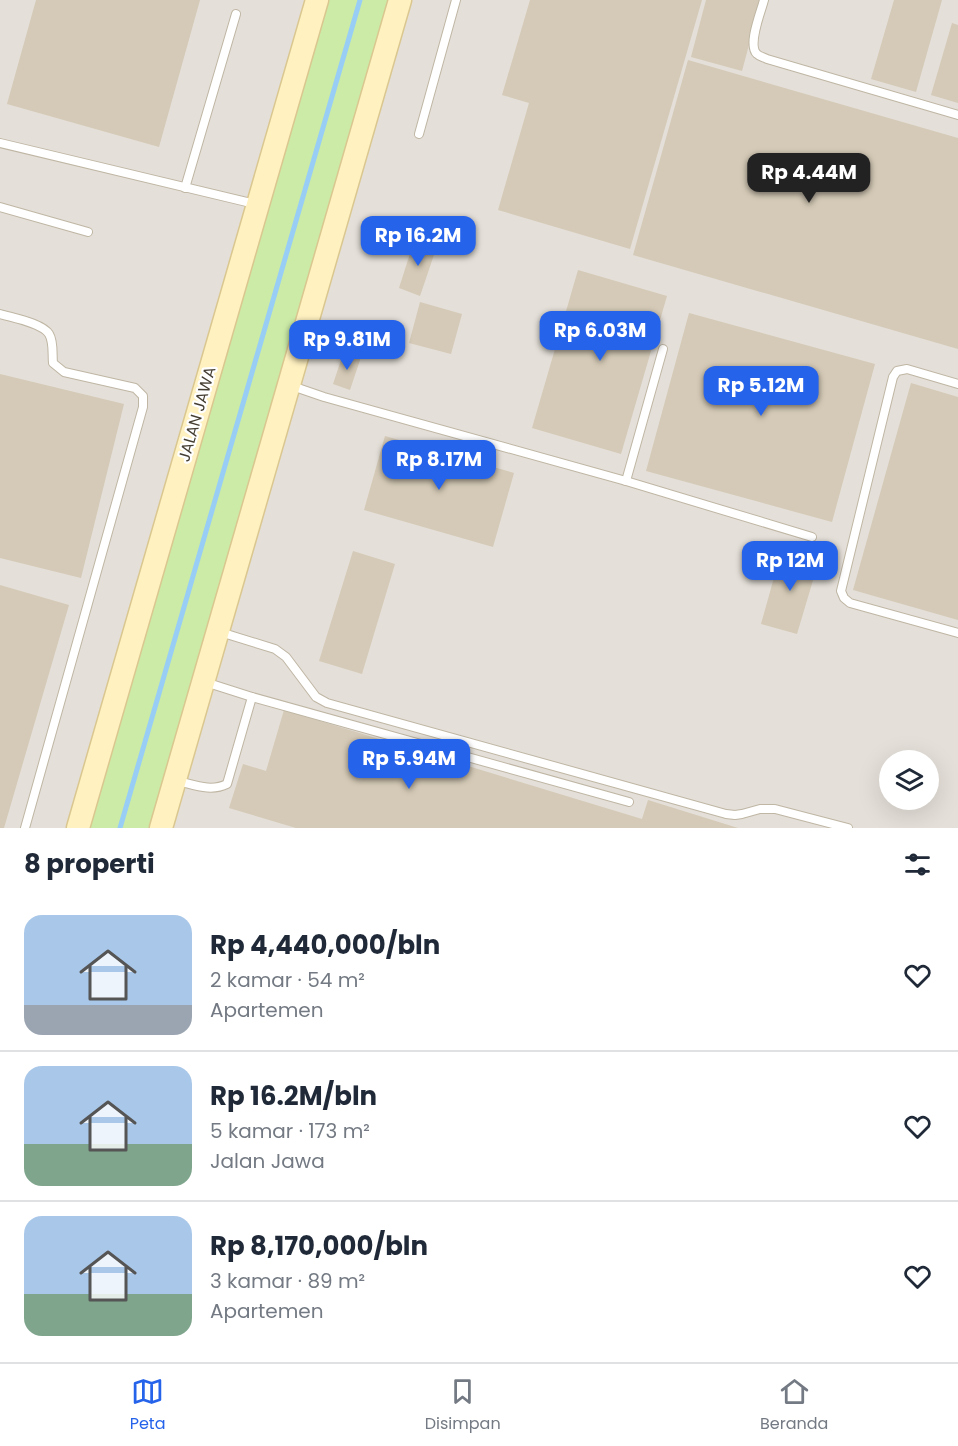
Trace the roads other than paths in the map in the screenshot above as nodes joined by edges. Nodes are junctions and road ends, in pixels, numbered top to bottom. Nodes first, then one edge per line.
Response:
1 (317, 0) edge
2 (400, 0) edge
3 (456, 0) edge
4 (764, 0) edge
5 (236, 14) dead end
6 (958, 115) edge
7 (419, 134) dead end
8 (0, 142) edge
9 (185, 188) junction
10 (258, 205) junction
11 (0, 207) edge
12 (88, 232) dead end
13 (0, 314) edge
14 (663, 349) dead end
15 (958, 384) edge
16 (289, 385) junction
17 (626, 481) junction
18 (812, 537) dead end
19 (218, 632) junction
20 (958, 633) edge
21 (203, 681) junction
22 (252, 697) junction
23 (175, 780) junction
24 (628, 802) dead end
25 (25, 828) edge
26 (78, 828) edge
27 (161, 828) edge
28 (848, 828) edge

1 - 10 street, JALAN JAWA
2 - 16 street
3 - 7 lane
4 - 6 lane
5 - 9 lane
8 - 9 lane
9 - 10 lane
10 - 26 street, JALAN JAWA
11 - 12 lane
13 - 25 lane
14 - 17 lane
15 - 20 lane
16 - 17 lane
16 - 19 street
17 - 18 lane
19 - 21 street
19 - 28 lane
21 - 22 lane
21 - 23 street
22 - 23 lane
22 - 24 lane
23 - 27 street

